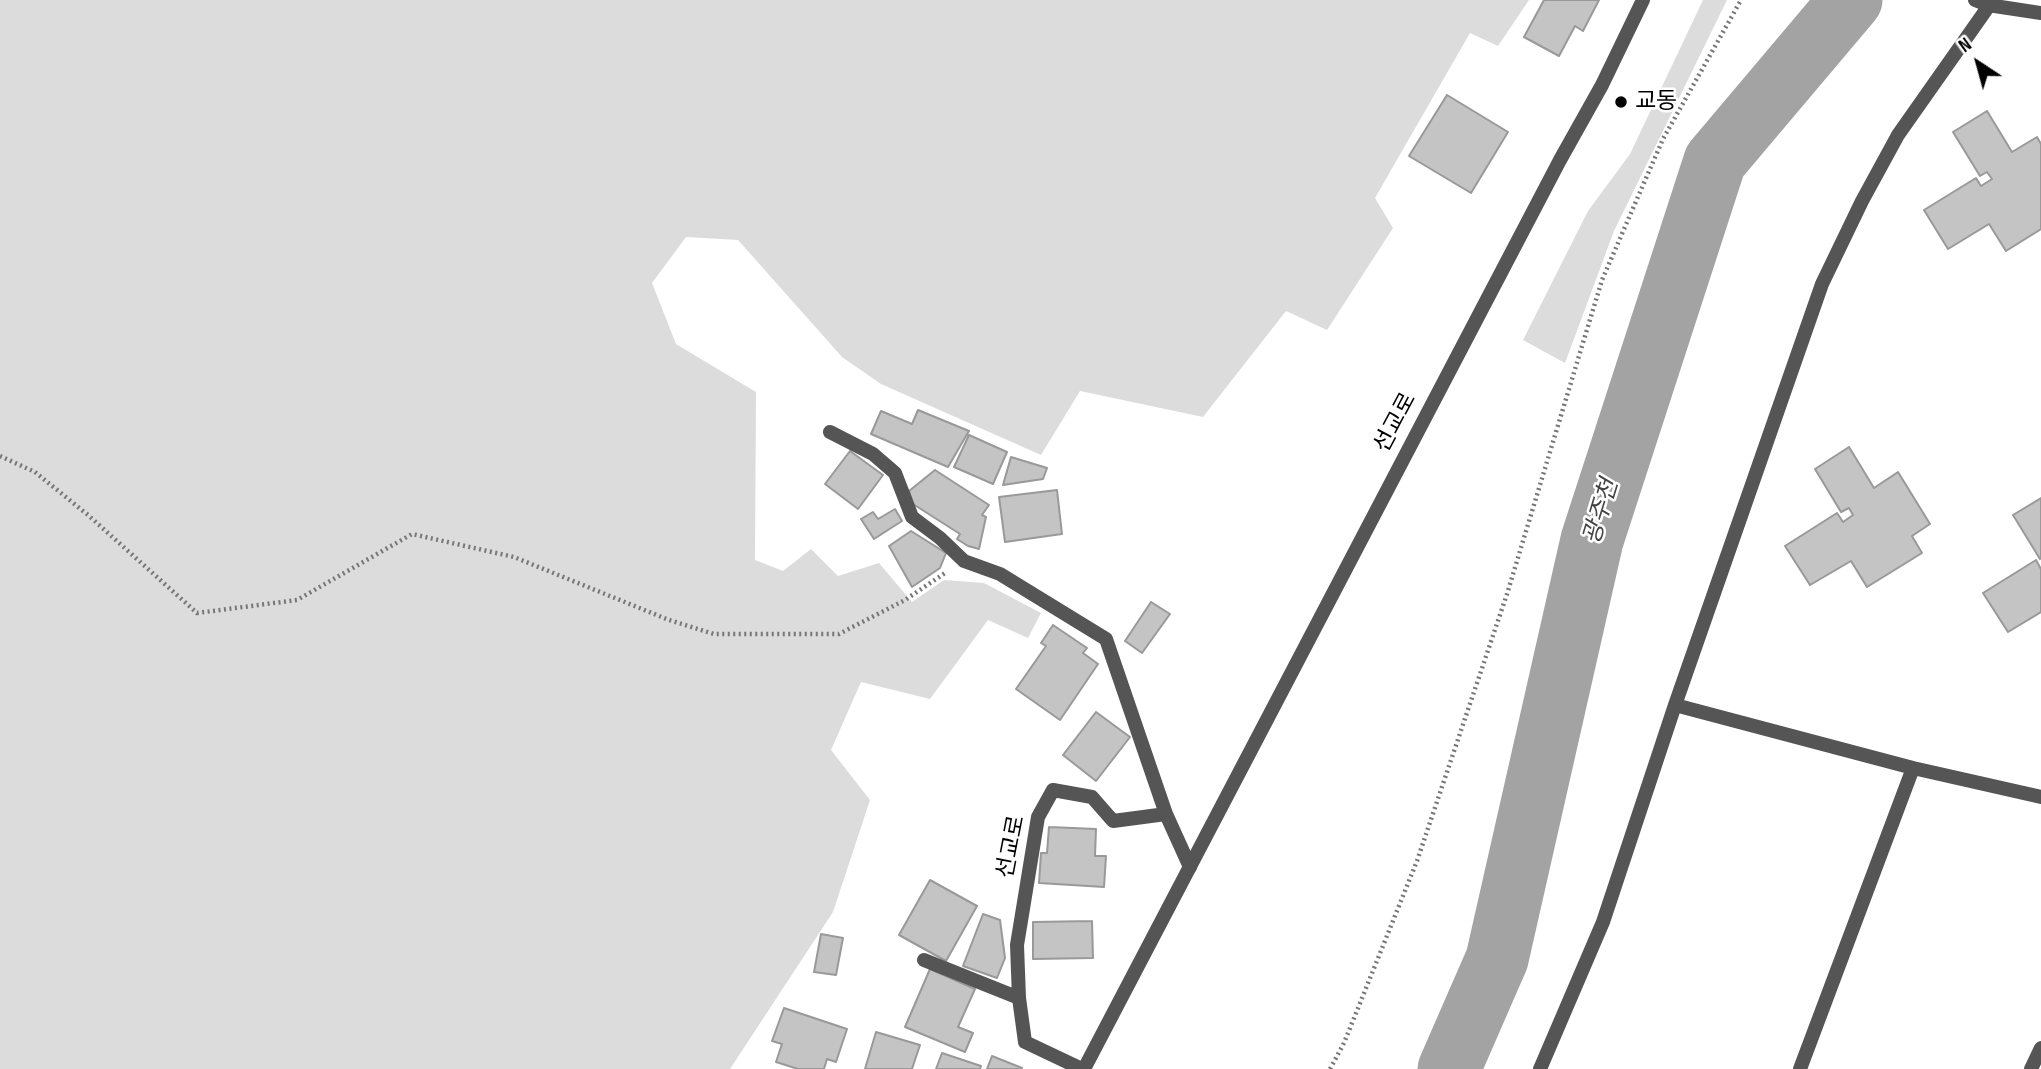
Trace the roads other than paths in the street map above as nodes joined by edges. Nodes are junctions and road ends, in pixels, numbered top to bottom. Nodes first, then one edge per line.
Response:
1 (1643, 0) edge
2 (1985, 2) edge
3 (2041, 13) edge
4 (830, 432) dead end
5 (1675, 705) junction
6 (1913, 768) junction
7 (2041, 797) edge
8 (1167, 814) junction
9 (1190, 867) junction
10 (924, 960) dead end
11 (1019, 998) junction
12 (2041, 1048) edge
13 (1083, 1069) edge
14 (1540, 1069) edge
15 (1800, 1069) edge
16 (2031, 1069) edge

1 - 9 street, 선교로
2 - 3 street
2 - 5 street
4 - 8 street
5 - 6 street
5 - 14 street
6 - 7 street
6 - 15 street
8 - 9 street
8 - 11 street, 선교로
9 - 13 street, 선교로
10 - 11 street
11 - 13 street, 선교로
12 - 16 street

